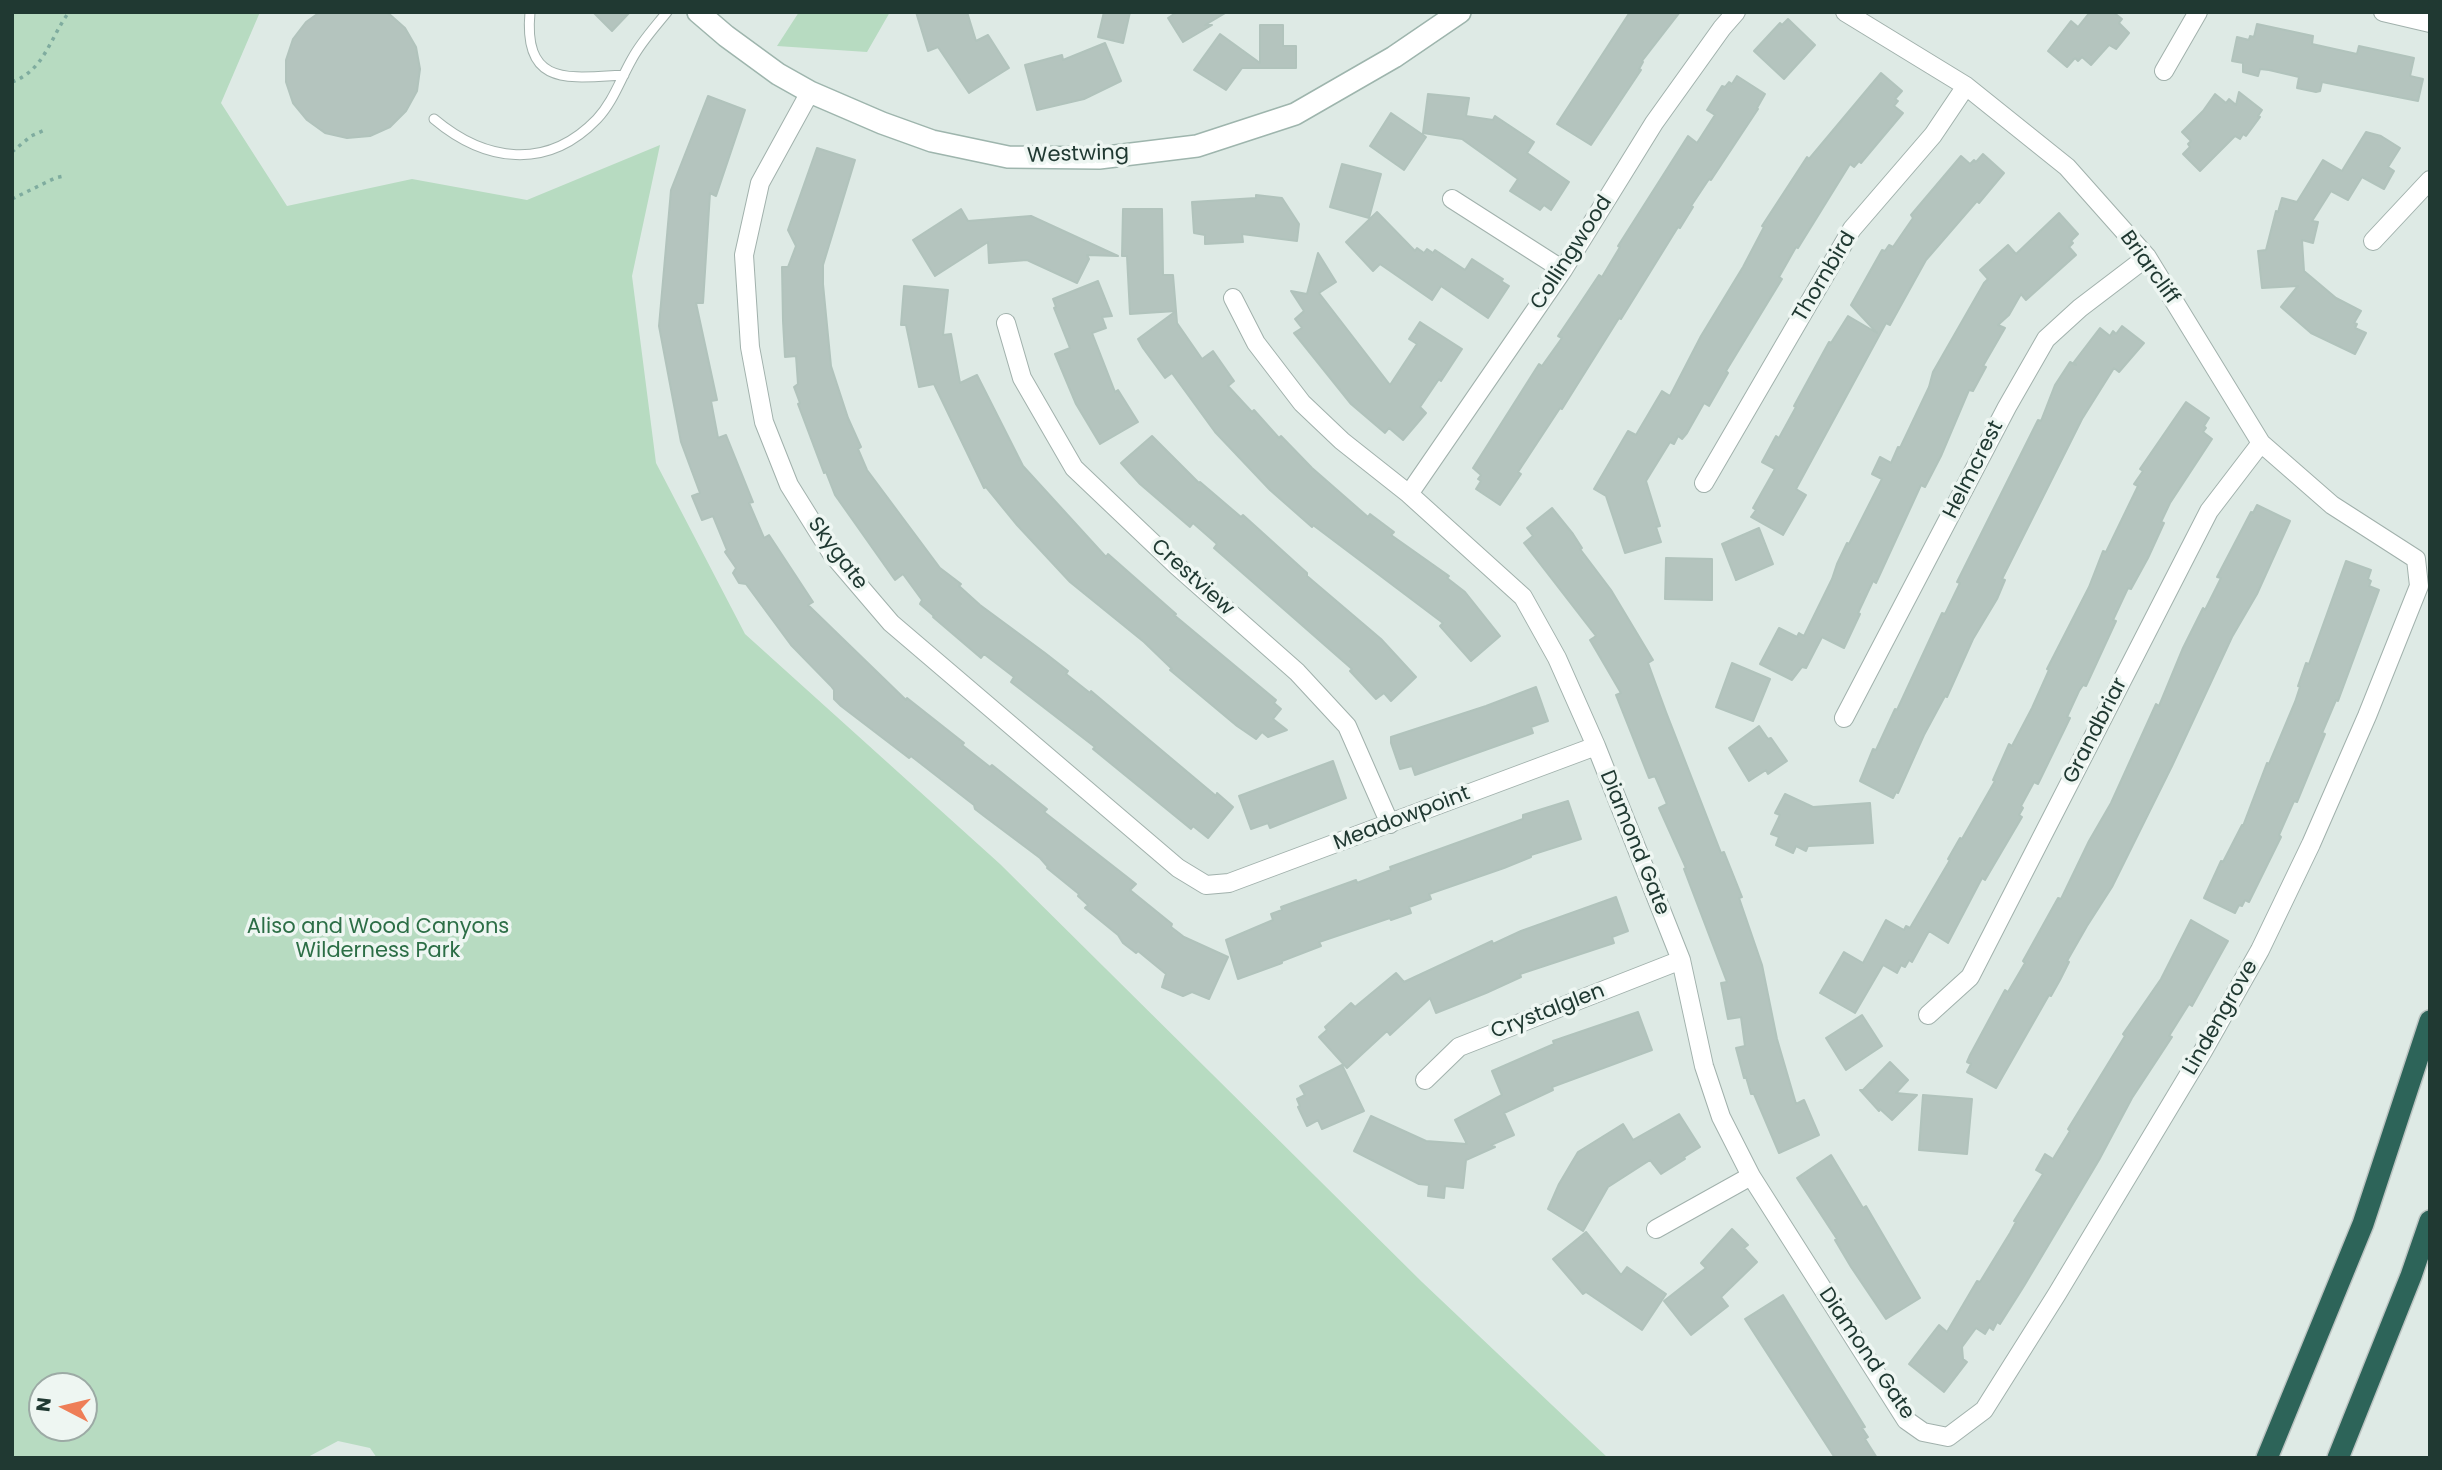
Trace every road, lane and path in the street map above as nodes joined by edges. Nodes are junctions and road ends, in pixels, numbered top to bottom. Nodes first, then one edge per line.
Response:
1 (69, 12) edge
2 (530, 12) edge
3 (667, 12) edge
4 (698, 12) edge
5 (1460, 12) edge
6 (1736, 12) edge
7 (1844, 12) edge
8 (2198, 12) edge
9 (2383, 12) edge
10 (2430, 23) edge
11 (2164, 71) dead end
12 (624, 75) junction
13 (12, 82) edge
14 (1966, 86) junction
15 (810, 92) junction
16 (434, 119) dead end
17 (47, 129) dead end
18 (12, 152) edge
19 (64, 176) dead end
20 (2430, 180) edge
21 (12, 199) edge
22 (1451, 199) dead end
23 (2373, 241) dead end
24 (2147, 257) junction
25 (1563, 270) junction
26 (1233, 298) dead end
27 (1006, 323) dead end
28 (2261, 443) junction
29 (1704, 483) dead end
30 (1409, 494) junction
31 (2416, 559) joint
32 (1844, 718) dead end
33 (1596, 746) junction
34 (1390, 824) junction
35 (1206, 885) joint
36 (1681, 960) junction
37 (1927, 1015) dead end
38 (2430, 1021) edge
39 (1425, 1080) dead end
40 (1751, 1176) junction
41 (2430, 1221) edge
42 (1656, 1229) dead end
43 (1948, 1437) joint
44 (2267, 1458) edge
45 (2338, 1458) edge

1 - 13 path
2 - 12 lane
3 - 12 lane
4 - 15 street, Westwing
5 - 15 street, Westwing
6 - 25 street, Collingwood
7 - 14 street, Briarcliff
8 - 11 street
9 - 10 street
12 - 16 lane
14 - 24 street, Briarcliff
14 - 29 street, Thornbird
15 - 35 street, Skygate
17 - 18 path
19 - 21 path
20 - 23 street
22 - 25 street
24 - 28 street, Briarcliff
24 - 32 street, Helmcrest
25 - 30 street, Collingwood
26 - 30 street, Diamond Gate
27 - 34 street, Crestview
28 - 31 street, Briarcliff
28 - 37 street, Grandbriar
30 - 33 street, Diamond Gate
31 - 43 street, Lindengrove
33 - 34 street, Meadowpoint
33 - 36 street, Diamond Gate
34 - 35 street, Meadowpoint
36 - 39 street, Crystalglen
36 - 40 street, Diamond Gate
38 - 44 highway
40 - 42 street
40 - 43 street, Diamond Gate
41 - 45 highway

